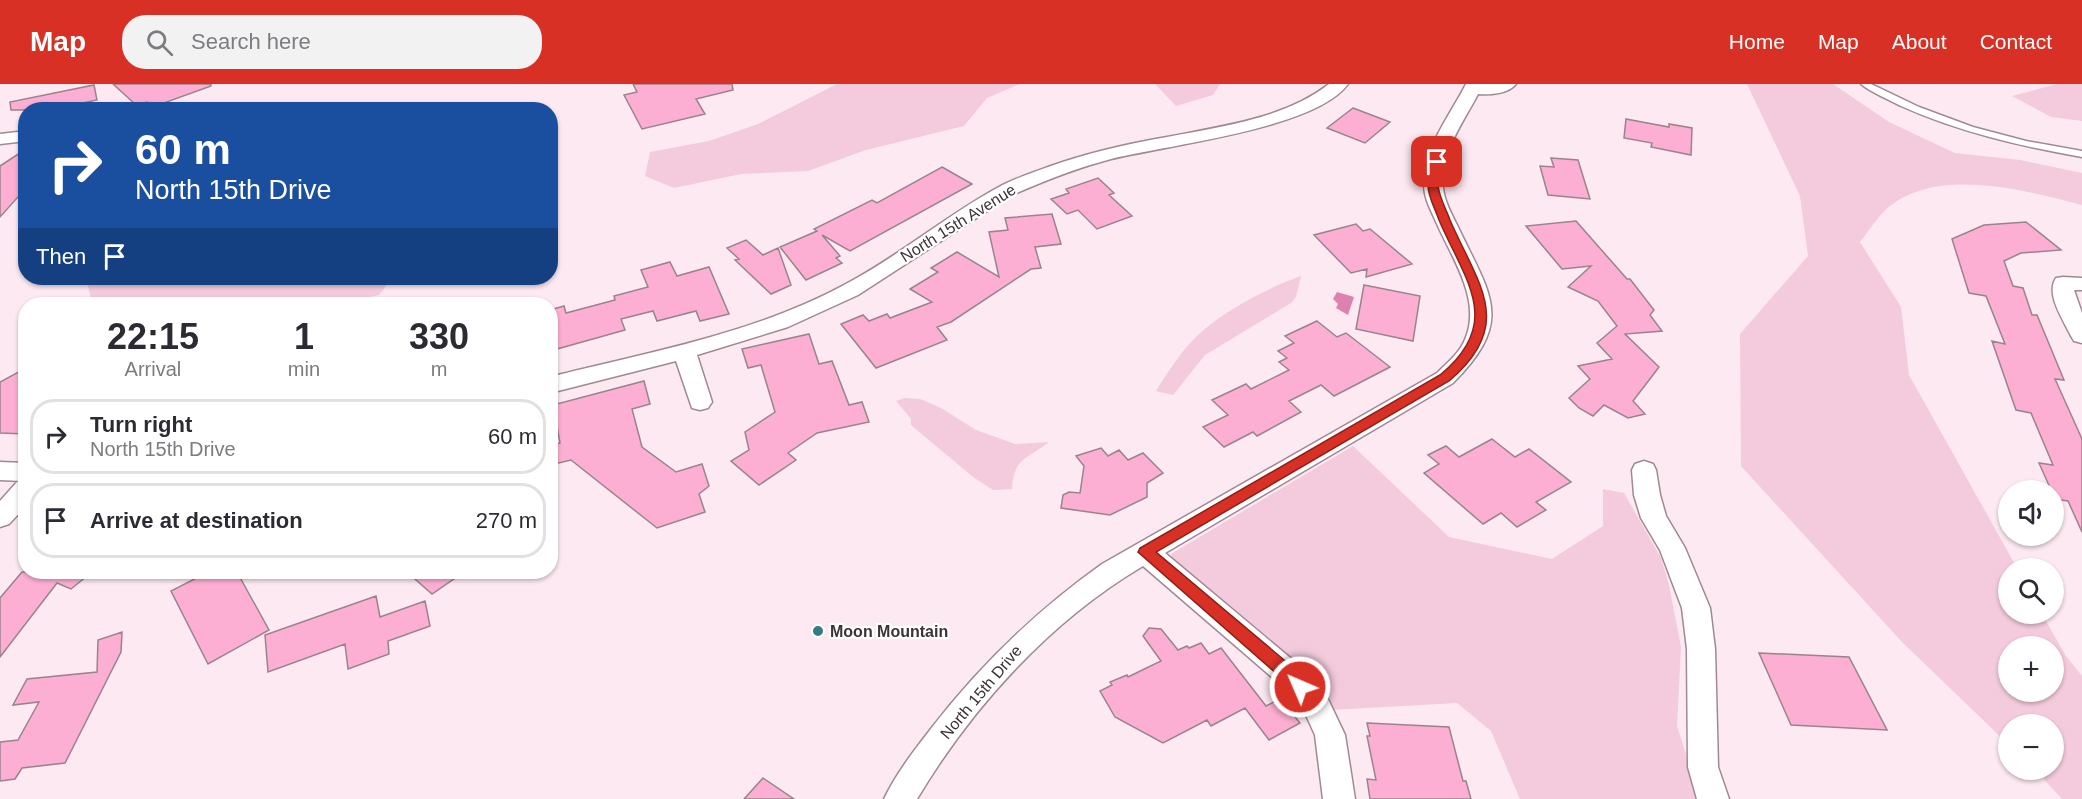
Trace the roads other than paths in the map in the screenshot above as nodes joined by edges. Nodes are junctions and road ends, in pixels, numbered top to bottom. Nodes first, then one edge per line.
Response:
1 (1340, 84) edge
2 (1508, 84) edge
3 (1865, 84) edge
4 (1473, 86) edge
5 (18, 137) edge
6 (0, 139) edge
7 (2082, 154) edge
8 (2073, 283) edge
9 (2082, 336) edge
10 (684, 350) junction
11 (558, 383) edge
12 (700, 402) dead end
13 (1644, 470) dead end
14 (0, 471) edge
15 (18, 472) edge
16 (18, 498) edge
17 (0, 518) edge
18 (1145, 552) junction
19 (900, 799) edge
20 (1339, 799) edge
21 (1713, 799) edge

1 - 10 street, North 15th Avenue
2 - 4 street
3 - 7 lane
4 - 18 street, North 15th Drive
5 - 6 street
8 - 9 street
10 - 11 street, North 15th Avenue
10 - 12 street
13 - 21 street
14 - 15 street
16 - 17 street
18 - 19 street, North 15th Drive
18 - 20 street

